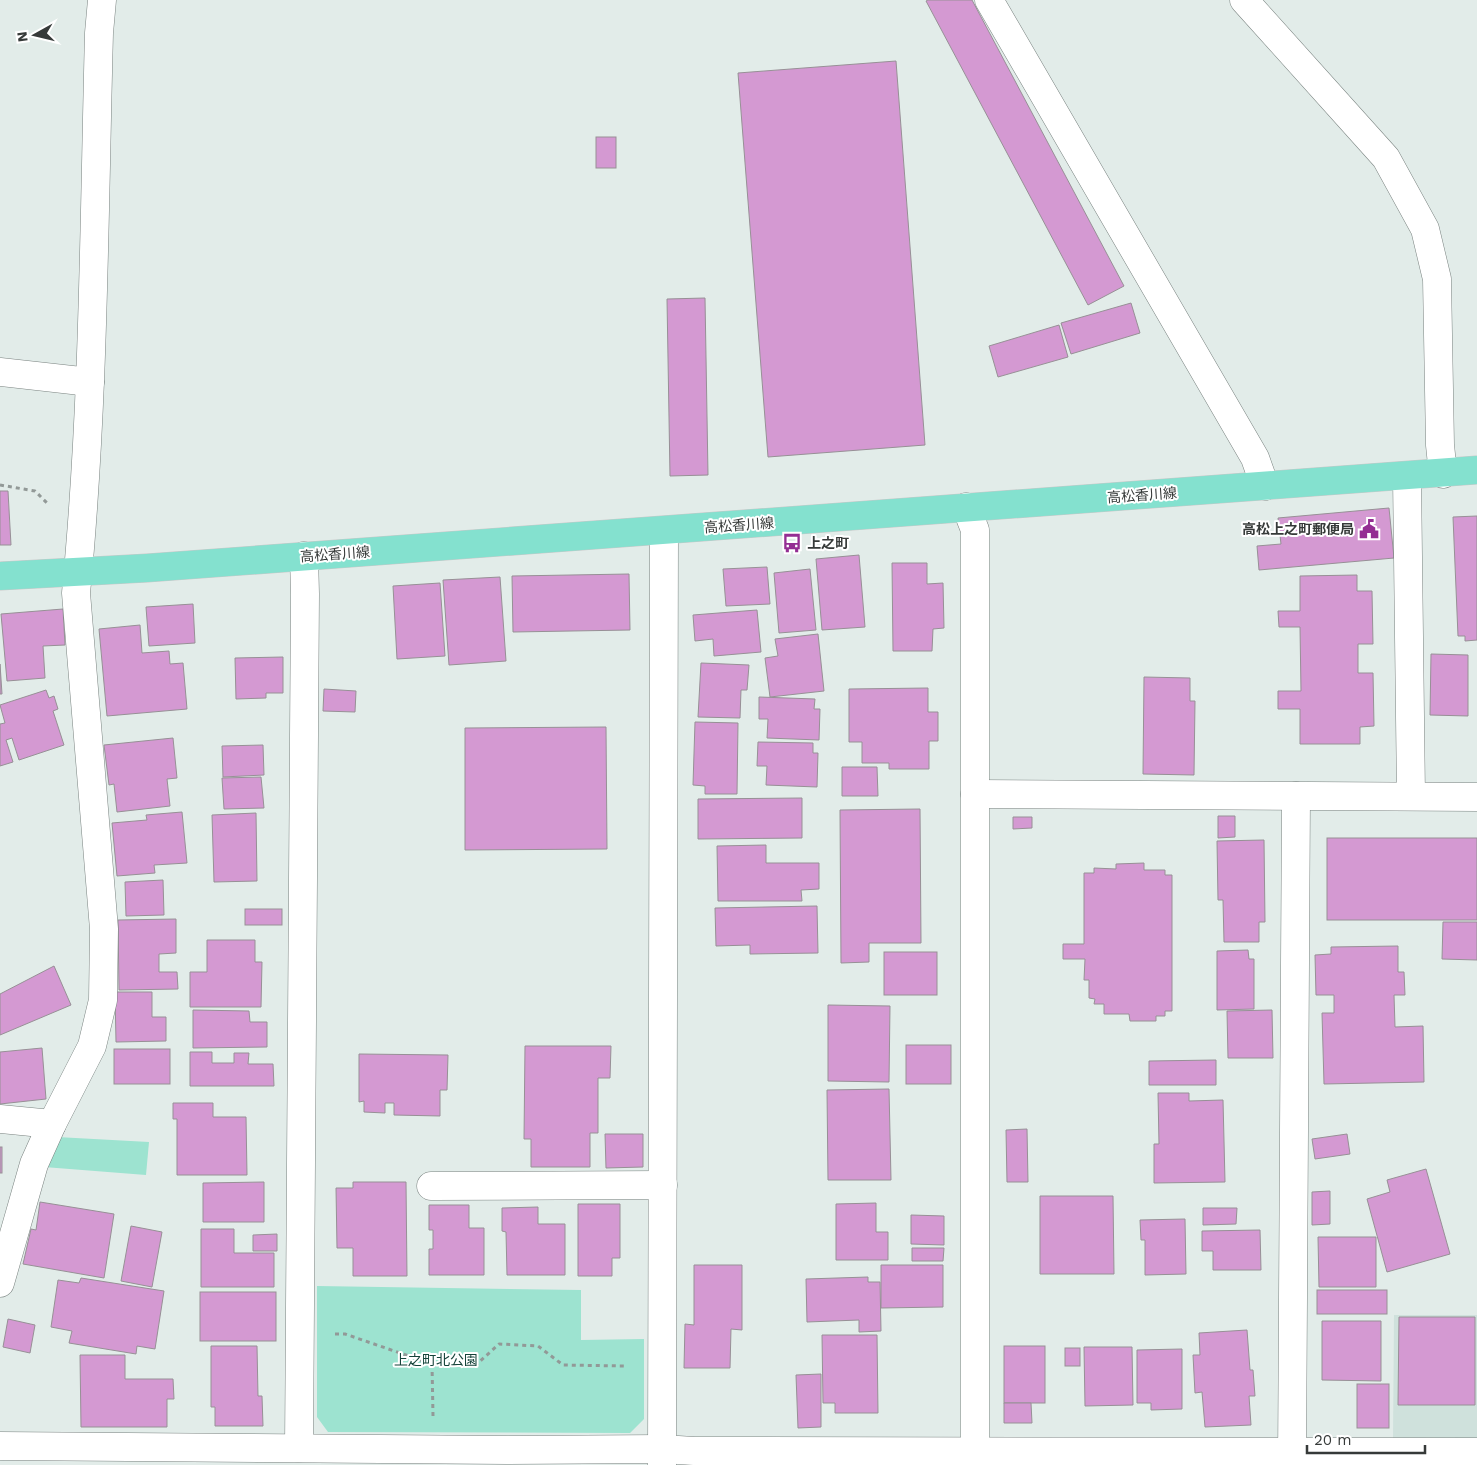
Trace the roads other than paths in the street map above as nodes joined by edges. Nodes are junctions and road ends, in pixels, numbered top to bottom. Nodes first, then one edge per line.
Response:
1 (102, 0) edge
2 (990, 0) edge
3 (1244, 0) edge
4 (0, 372) edge
5 (90, 382) junction
6 (1477, 470) edge
7 (1443, 474) junction
8 (1407, 477) junction
9 (1265, 486) junction
10 (966, 507) junction
11 (664, 531) junction
12 (304, 556) junction
13 (78, 571) junction
14 (0, 576) edge
15 (975, 794) junction
16 (1296, 796) junction
17 (1411, 796) junction
18 (1477, 796) edge
19 (0, 1119) edge
20 (52, 1124) junction
21 (431, 1186) dead end
22 (663, 1186) junction
23 (0, 1283) edge
24 (0, 1446) edge
25 (300, 1448) junction
26 (1477, 1452) edge
27 (662, 1457) edge
28 (975, 1458) edge
29 (1292, 1458) edge

1 - 5 street
2 - 9 street
3 - 7 street
4 - 5 street
5 - 13 street
6 - 7 main road, 高松香川線
7 - 8 main road, 高松香川線
8 - 9 main road, 高松香川線
8 - 17 street
9 - 10 main road, 高松香川線
10 - 11 main road, 高松香川線
10 - 15 street
11 - 12 main road, 高松香川線
11 - 22 street
12 - 13 main road, 高松香川線
12 - 25 street
13 - 14 main road, 高松香川線
13 - 20 street
15 - 16 street
15 - 28 street
16 - 17 street
16 - 29 street
17 - 18 street
19 - 20 street
20 - 23 street
21 - 22 street
22 - 27 street
24 - 25 street
25 - 27 street
26 - 29 street
27 - 28 street
28 - 29 street

